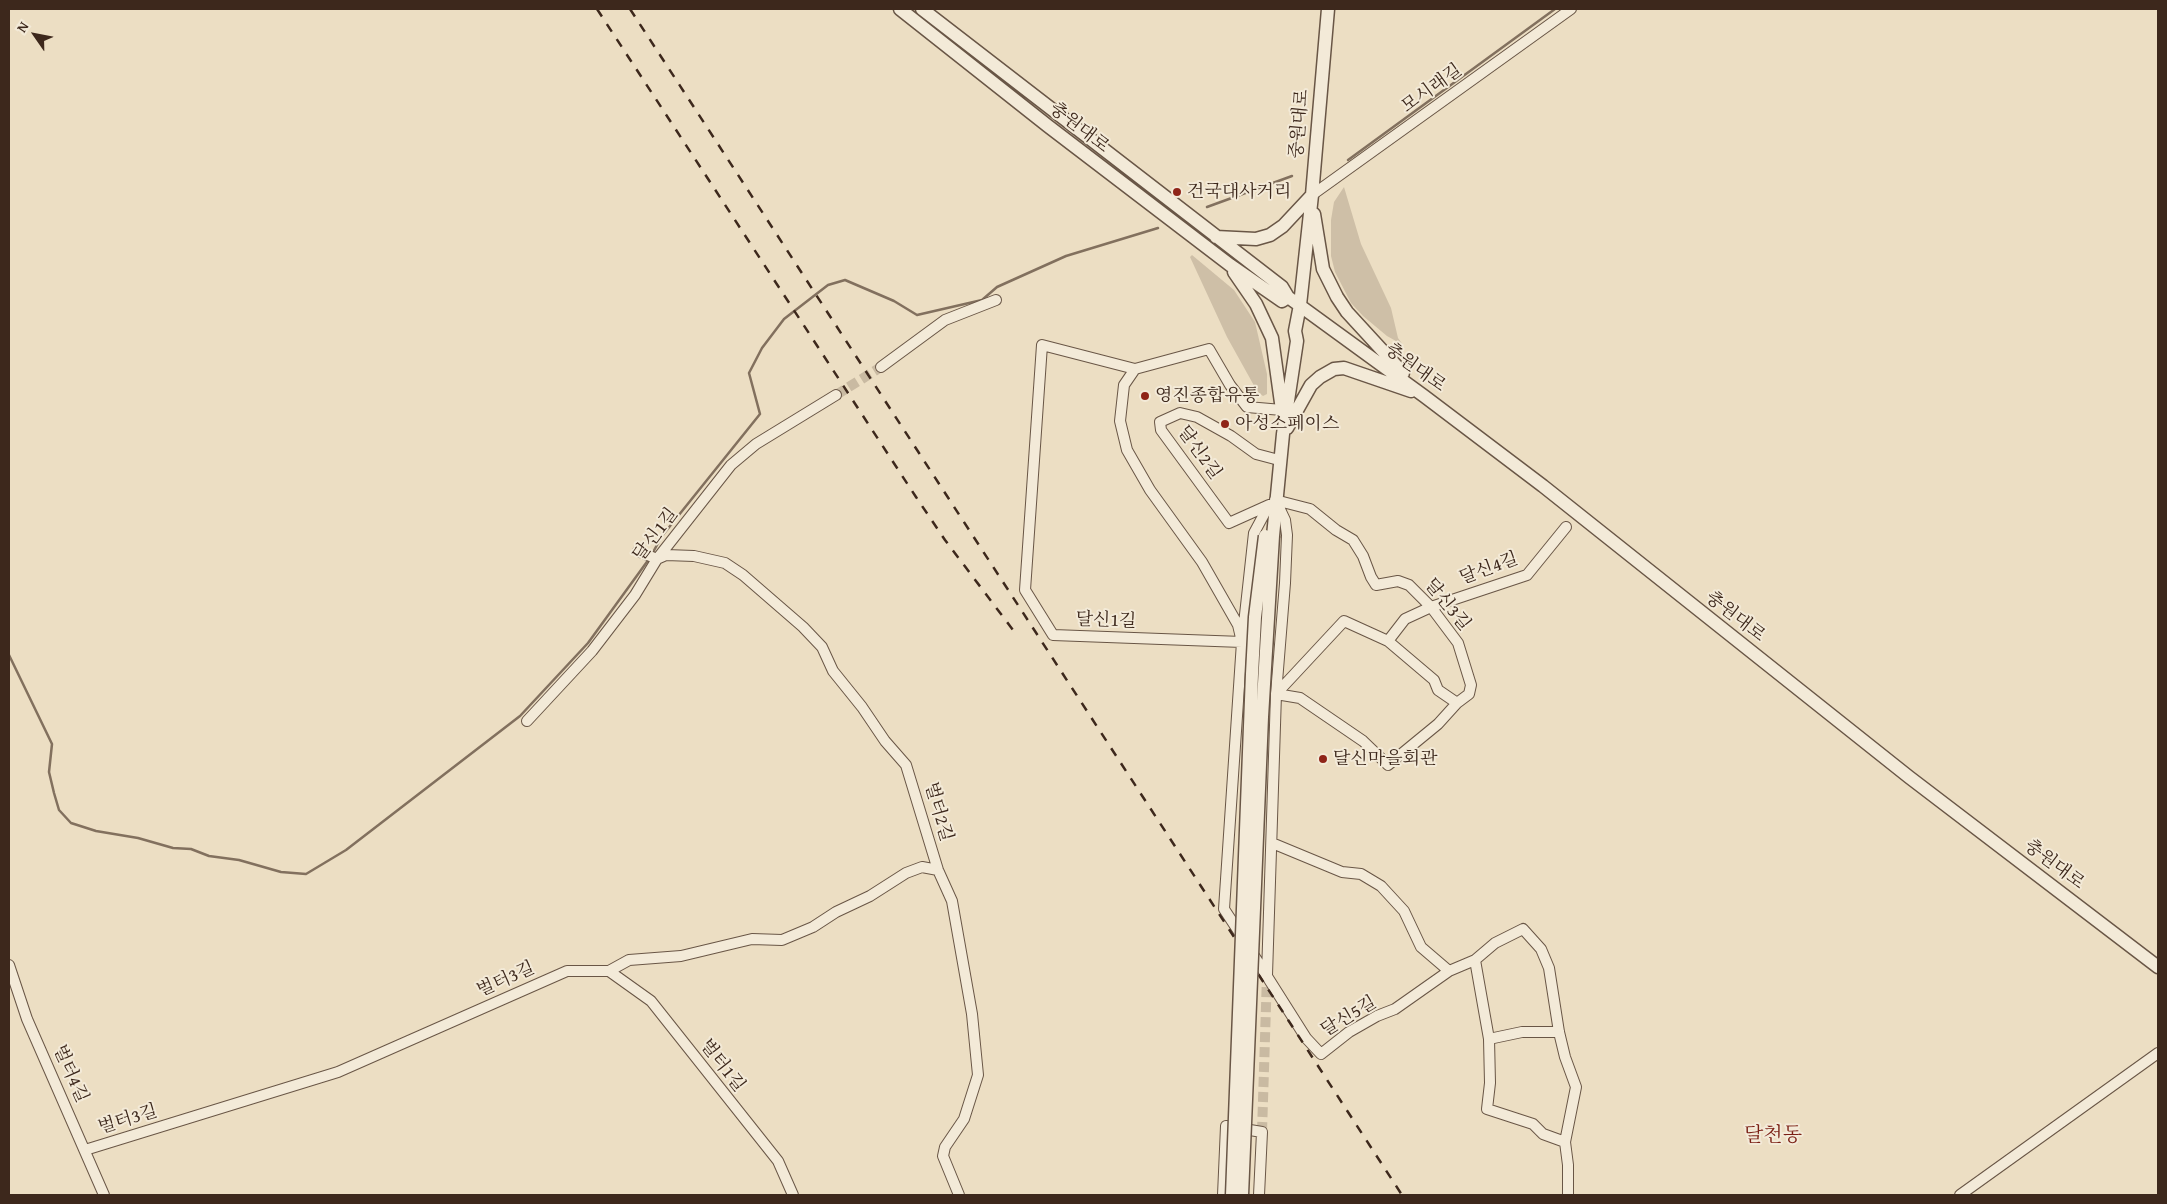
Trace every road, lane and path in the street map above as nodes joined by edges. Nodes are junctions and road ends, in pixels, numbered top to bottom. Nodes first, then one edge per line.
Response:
1 (900, 9) edge
2 (922, 9) edge
3 (1328, 9) edge
4 (1571, 9) edge
5 (1312, 195) junction
6 (1216, 237) junction
7 (1230, 265) junction
8 (1288, 297) junction
9 (996, 300) dead end
10 (1300, 305) junction
11 (1295, 332) junction
12 (881, 367) tunnel mouth
13 (1135, 369) junction
14 (836, 395) tunnel mouth
15 (1424, 396) junction
16 (1282, 410) junction
17 (1283, 434) junction
18 (1275, 459) junction
19 (1272, 503) junction
20 (1566, 527) dead end
21 (1269, 536) junction
22 (638, 551) dead end
23 (657, 558) junction
24 (1431, 607) junction
25 (1388, 641) junction
26 (1242, 642) junction
27 (1276, 694) junction
28 (1457, 703) junction
29 (527, 720) dead end
30 (1272, 844) junction
31 (938, 870) junction
32 (1475, 960) junction
33 (2155, 963) edge
34 (9, 965) edge
35 (609, 971) junction
36 (1449, 971) junction
37 (1267, 975) junction
38 (1559, 1032) junction
39 (1489, 1039) junction
40 (2158, 1053) edge
41 (1565, 1142) junction
42 (86, 1150) junction
43 (104, 1195) edge
44 (793, 1195) edge
45 (959, 1195) edge
46 (1223, 1195) edge
47 (1232, 1195) edge
48 (1242, 1195) edge
49 (1259, 1195) edge
50 (1568, 1195) edge
51 (1960, 1195) edge

1 - 7 street, 충원대로
2 - 6 street, 충원대로
3 - 5 street, 중원대로
4 - 5 street, 모시래길
5 - 6 street
5 - 10 street, 중원대로
5 - 15 street
6 - 8 street, 충원대로
7 - 8 street, 충원대로
7 - 16 street
8 - 10 street, 충원대로
9 - 12 street
10 - 11 street, 중원대로
10 - 15 street, 충원대로
11 - 16 street, 중원대로
11 - 17 street, 중원대로
13 - 16 street, 달신1길
13 - 26 street
13 - 26 street, 달신1길
14 - 23 street, 달신1길
15 - 17 street
15 - 33 street, 충원대로
16 - 18 street, 중원대로
17 - 19 street, 중원대로
18 - 19 street, 중원대로
18 - 19 street, 달신2길
19 - 21 street, 중원대로
19 - 24 street, 달신3길
19 - 26 street
19 - 27 street
20 - 24 street, 달신4길
21 - 47 street, bridge
21 - 48 street, bridge
22 - 23 street
23 - 29 street, 달신1길
23 - 31 street, 벌터2길
24 - 25 street, 달신4길
24 - 28 street, 달신3길
25 - 27 street
25 - 28 street
26 - 37 street
27 - 28 street, 달신3길
27 - 30 street
30 - 36 street
30 - 37 street
31 - 35 street, 벌터3길
31 - 45 street, 벌터2길
32 - 36 street, 달신5길
32 - 38 street, 달신5길
32 - 39 street
34 - 42 street, 벌터4길
35 - 42 street, 벌터3길
35 - 44 street, 벌터1길
36 - 37 street, 달신5길
38 - 39 street
38 - 41 street, 달신5길
39 - 41 street
40 - 51 street
41 - 50 street, 달신5길
42 - 43 street, 벌터4길
46 - 49 street

